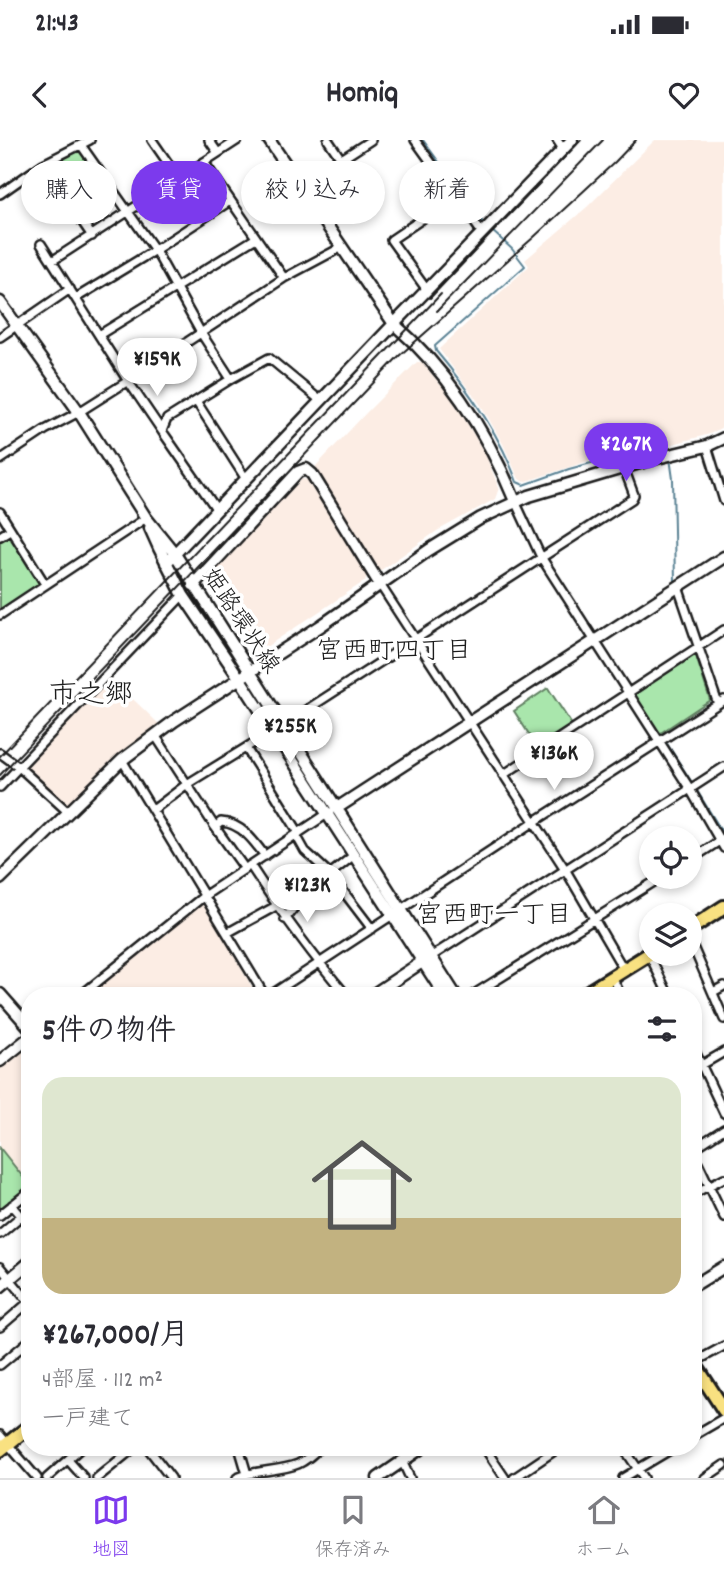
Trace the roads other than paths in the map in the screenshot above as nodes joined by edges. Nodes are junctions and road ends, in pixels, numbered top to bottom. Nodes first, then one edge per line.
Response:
1 (90, 140) edge
2 (152, 140) edge
3 (209, 140) edge
4 (237, 140) edge
5 (270, 140) edge
6 (328, 140) edge
7 (371, 140) edge
8 (415, 140) edge
9 (572, 140) edge
10 (81, 145) junction
11 (560, 145) edge
12 (218, 153) junction
13 (341, 159) junction
14 (49, 161) edge
15 (167, 161) edge
16 (206, 161) edge
17 (284, 161) edge
18 (338, 161) edge
19 (430, 161) edge
20 (21, 179) edge
21 (0, 194) edge
22 (227, 196) edge
23 (230, 201) junction
24 (131, 210) edge
25 (128, 212) junction
26 (84, 224) edge
27 (326, 224) edge
28 (415, 224) edge
29 (476, 224) edge
30 (482, 233) junction
31 (92, 236) junction
32 (256, 238) junction
33 (41, 244) dead end
34 (342, 247) junction
35 (155, 250) junction
36 (52, 261) junction
37 (285, 278) junction
38 (176, 287) junction
39 (70, 289) junction
40 (427, 290) junction
41 (76, 298) junction
42 (0, 302) edge
43 (394, 324) junction
44 (18, 326) junction
45 (201, 333) junction
46 (99, 335) junction
47 (0, 337) edge
48 (231, 379) junction
49 (128, 381) junction
50 (196, 401) junction
51 (321, 401) junction
52 (79, 412) junction
53 (162, 431) junction
54 (724, 438) edge
55 (707, 446) junction
56 (0, 460) edge
57 (624, 468) junction
58 (246, 479) junction
59 (724, 500) edge
60 (515, 501) junction
61 (217, 510) junction
62 (0, 512) edge
63 (146, 518) junction
64 (10, 530) junction
65 (0, 536) edge
66 (175, 554) junction
67 (541, 557) junction
68 (724, 557) edge
69 (166, 562) junction
70 (379, 583) junction
71 (45, 584) junction
72 (193, 585) junction
73 (678, 587) junction
74 (183, 595) junction
75 (0, 615) edge
76 (724, 630) edge
77 (415, 640) junction
78 (596, 641) junction
79 (698, 647) junction
80 (251, 672) junction
81 (240, 679) junction
82 (628, 693) junction
83 (721, 702) edge
84 (469, 723) junction
85 (283, 725) junction
86 (273, 731) junction
87 (155, 735) junction
88 (659, 742) junction
89 (246, 748) junction
90 (0, 753) edge
91 (122, 760) junction
92 (19, 767) junction
93 (724, 767) edge
94 (503, 775) junction
95 (187, 784) junction
96 (0, 787) edge
97 (690, 789) junction
98 (153, 810) junction
99 (332, 811) junction
100 (68, 812) junction
101 (534, 822) junction
102 (215, 827) junction
103 (297, 834) junction
104 (723, 843) edge
105 (702, 854) edge
106 (354, 855) junction
107 (265, 856) junction
108 (248, 867) junction
109 (565, 869) junction
110 (330, 874) junction
111 (0, 879) edge
112 (642, 889) edge
113 (204, 895) junction
114 (276, 906) junction
115 (724, 907) edge
116 (397, 913) junction
117 (285, 919) junction
118 (593, 919) junction
119 (702, 921) edge
120 (372, 929) junction
121 (227, 933) junction
122 (427, 959) junction
123 (639, 961) edge
124 (319, 963) junction
125 (655, 966) edge
126 (702, 966) edge
127 (618, 974) junction
128 (724, 986) edge
129 (91, 987) edge
130 (261, 987) edge
131 (281, 987) edge
132 (339, 987) edge
133 (385, 987) edge
134 (441, 987) edge
135 (449, 987) edge
136 (485, 987) edge
137 (597, 987) edge
138 (620, 987) edge
139 (665, 987) edge
140 (713, 992) junction
141 (0, 994) edge
142 (21, 1018) edge
143 (724, 1019) edge
144 (21, 1044) edge
145 (724, 1052) edge
146 (0, 1061) edge
147 (702, 1064) edge
148 (702, 1067) edge
149 (724, 1113) edge
150 (724, 1129) edge
151 (702, 1145) edge
152 (702, 1171) edge
153 (724, 1178) edge
154 (709, 1186) junction
155 (702, 1190) edge
156 (21, 1198) edge
157 (12, 1205) junction
158 (0, 1214) edge
159 (21, 1214) edge
160 (724, 1217) edge
161 (21, 1223) edge
162 (0, 1234) edge
163 (0, 1267) edge
164 (724, 1267) edge
165 (21, 1270) edge
166 (10, 1279) junction
167 (702, 1280) edge
168 (0, 1287) edge
169 (21, 1293) edge
170 (21, 1310) edge
171 (0, 1327) edge
172 (724, 1346) edge
173 (21, 1347) edge
174 (702, 1357) edge
175 (0, 1364) edge
176 (702, 1376) edge
177 (724, 1410) edge
178 (724, 1418) edge
179 (702, 1431) edge
180 (21, 1432) edge
181 (3, 1443) edge
182 (72, 1456) edge
183 (124, 1456) edge
184 (154, 1456) edge
185 (242, 1456) edge
186 (310, 1456) edge
187 (410, 1456) edge
188 (489, 1456) edge
189 (546, 1456) edge
190 (629, 1456) edge
191 (659, 1456) edge
192 (68, 1460) junction
193 (402, 1461) junction
194 (724, 1465) edge
195 (638, 1469) junction
196 (247, 1474) junction
197 (501, 1477) edge
198 (37, 1478) edge
199 (47, 1478) edge
200 (84, 1478) edge
201 (97, 1478) edge
202 (171, 1478) edge
203 (237, 1478) edge
204 (378, 1478) edge
205 (410, 1478) edge
206 (514, 1478) edge
207 (623, 1478) edge
208 (644, 1478) edge
209 (705, 1478) edge

1 - 10 street
2 - 15 street
3 - 12 street
4 - 12 street
5 - 17 street
6 - 13 street
7 - 13 street
8 - 19 street
9 - 11 street
10 - 14 street
10 - 25 street
11 - 30 street
12 - 16 street
13 - 18 street
20 - 21 street
22 - 23 street
23 - 32 street
23 - 35 street
24 - 25 street
25 - 31 street
25 - 35 street
26 - 31 street
27 - 34 street
28 - 40 street
29 - 30 street
30 - 40 street
31 - 36 street
32 - 37 street
32 - 38 street
33 - 36 street
34 - 37 street
34 - 43 street
35 - 38 street
35 - 41 street
36 - 39 street
37 - 45 street
38 - 45 street
38 - 46 street
39 - 41 street
39 - 44 street
40 - 43 street
41 - 46 street
42 - 44 street, 姫路環状線
43 - 51 street
43 - 60 street
44 - 47 street
44 - 52 street, 姫路環状線
45 - 48 street
45 - 49 street
46 - 49 street
48 - 50 street
48 - 51 street
49 - 52 street
49 - 53 street
50 - 53 street
50 - 58 street
51 - 58 street
52 - 56 street
52 - 63 street, 姫路環状線
53 - 61 street
54 - 55 street
55 - 57 street
55 - 59 street
57 - 60 street
57 - 67 street
58 - 61 street
60 - 67 street
60 - 70 street
61 - 66 street
62 - 64 street
63 - 66 street, 姫路環状線
63 - 69 street, 姫路環状線
63 - 71 street
64 - 65 street
64 - 71 street
66 - 69 street
66 - 72 street, 姫路環状線
67 - 77 street
67 - 78 street
68 - 73 street
69 - 74 street, 姫路環状線
70 - 72 street
70 - 77 street
70 - 80 street
71 - 75 street
72 - 80 street, 姫路環状線
73 - 78 street
73 - 79 street
74 - 81 street, 姫路環状線
74 - 92 street
76 - 79 street
77 - 84 street
77 - 85 street
78 - 82 street
78 - 84 street
79 - 82 street
79 - 83 street
80 - 81 street
80 - 85 street, 姫路環状線
81 - 86 street, 姫路環状線
81 - 87 street
82 - 88 street
82 - 94 street
83 - 88 street
84 - 94 street
84 - 99 street
85 - 99 street, 姫路環状線
86 - 89 street
86 - 99 street, 姫路環状線
87 - 91 street
87 - 95 street
88 - 97 street
88 - 101 street
89 - 95 street
89 - 103 street
90 - 92 street
91 - 98 street
91 - 100 street
92 - 96 street
92 - 100 street
93 - 97 street
94 - 101 street
95 - 98 street
95 - 102 street
97 - 104 street
97 - 109 street
98 - 113 street
99 - 103 street
99 - 106 street, 姫路環状線
99 - 116 street, 姫路環状線
100 - 111 street
101 - 109 street
101 - 116 street
102 - 107 street
102 - 108 street
103 - 107 street
103 - 110 street
104 - 105 street
106 - 110 street
106 - 116 street, 姫路環状線
107 - 108 street
108 - 113 street
108 - 114 street
109 - 118 street
109 - 122 street
110 - 117 street
110 - 120 street
112 - 118 street
113 - 121 street
113 - 129 street
114 - 117 street
114 - 121 street
115 - 119 highway
116 - 120 street
116 - 122 street, 姫路環状線
117 - 124 street
118 - 127 street
118 - 136 street
120 - 124 street
121 - 130 street
122 - 133 street
122 - 134 street, 姫路環状線
122 - 135 street, 姫路環状線
123 - 127 highway
124 - 131 street
124 - 132 street
125 - 139 street
126 - 140 street
127 - 137 highway
127 - 138 street
128 - 140 street
140 - 143 street
141 - 142 street
144 - 146 street
145 - 147 street
148 - 149 street
150 - 151 street
152 - 154 street
153 - 154 street
154 - 155 street
154 - 160 street
156 - 157 street
157 - 158 street
157 - 159 street
161 - 162 street
163 - 166 street
164 - 167 street
165 - 166 street
166 - 168 street
166 - 169 street
170 - 171 street
172 - 174 street
173 - 175 street
176 - 177 highway
178 - 179 street
180 - 181 highway
181 - 198 street
182 - 192 street
183 - 201 street
184 - 202 street
185 - 196 street
186 - 196 street
187 - 193 street
188 - 197 street
189 - 206 street
190 - 195 street
191 - 195 street
192 - 199 street
192 - 200 street
193 - 204 street
193 - 205 street
194 - 209 street
195 - 207 street
195 - 208 street
196 - 203 street

